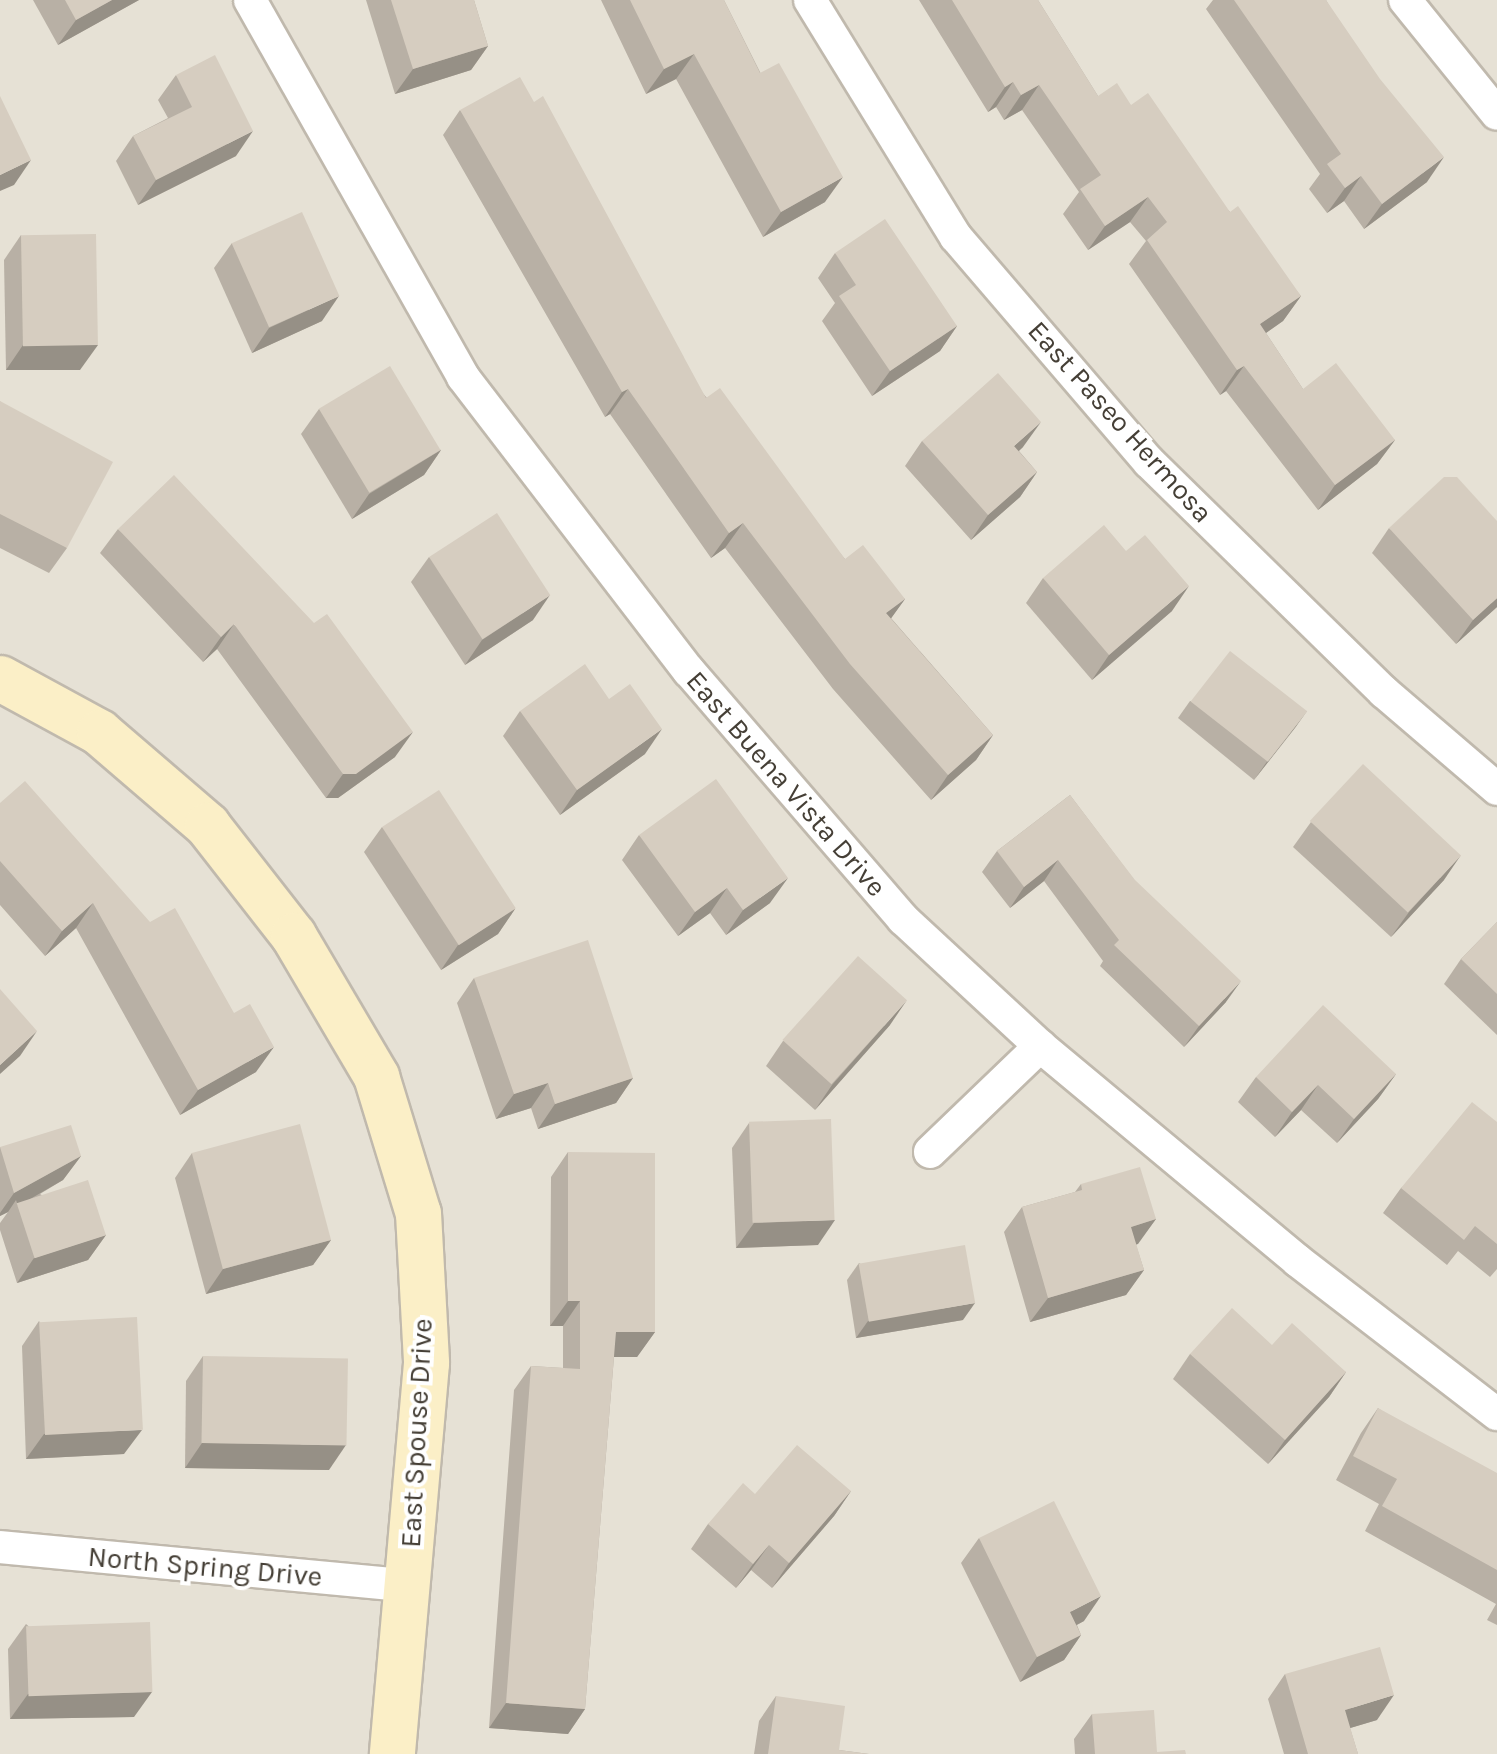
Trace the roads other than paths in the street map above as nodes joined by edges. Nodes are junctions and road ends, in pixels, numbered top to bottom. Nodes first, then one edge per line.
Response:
1 (250, 0) edge
2 (810, 0) edge
3 (1405, 0) edge
4 (1497, 114) edge
5 (0, 678) edge
6 (1497, 789) edge
7 (1040, 1046) junction
8 (930, 1152) dead end
9 (1497, 1414) edge
10 (0, 1548) edge
11 (410, 1586) junction
12 (392, 1754) edge

1 - 7 street, East Buena Vista Drive
2 - 6 street, East Paseo Hermosa
3 - 4 street
5 - 11 main road, East Spouse Drive
7 - 8 street
7 - 9 street, East Buena Vista Drive
10 - 11 street, North Spring Drive
11 - 12 main road, East Spouse Drive

